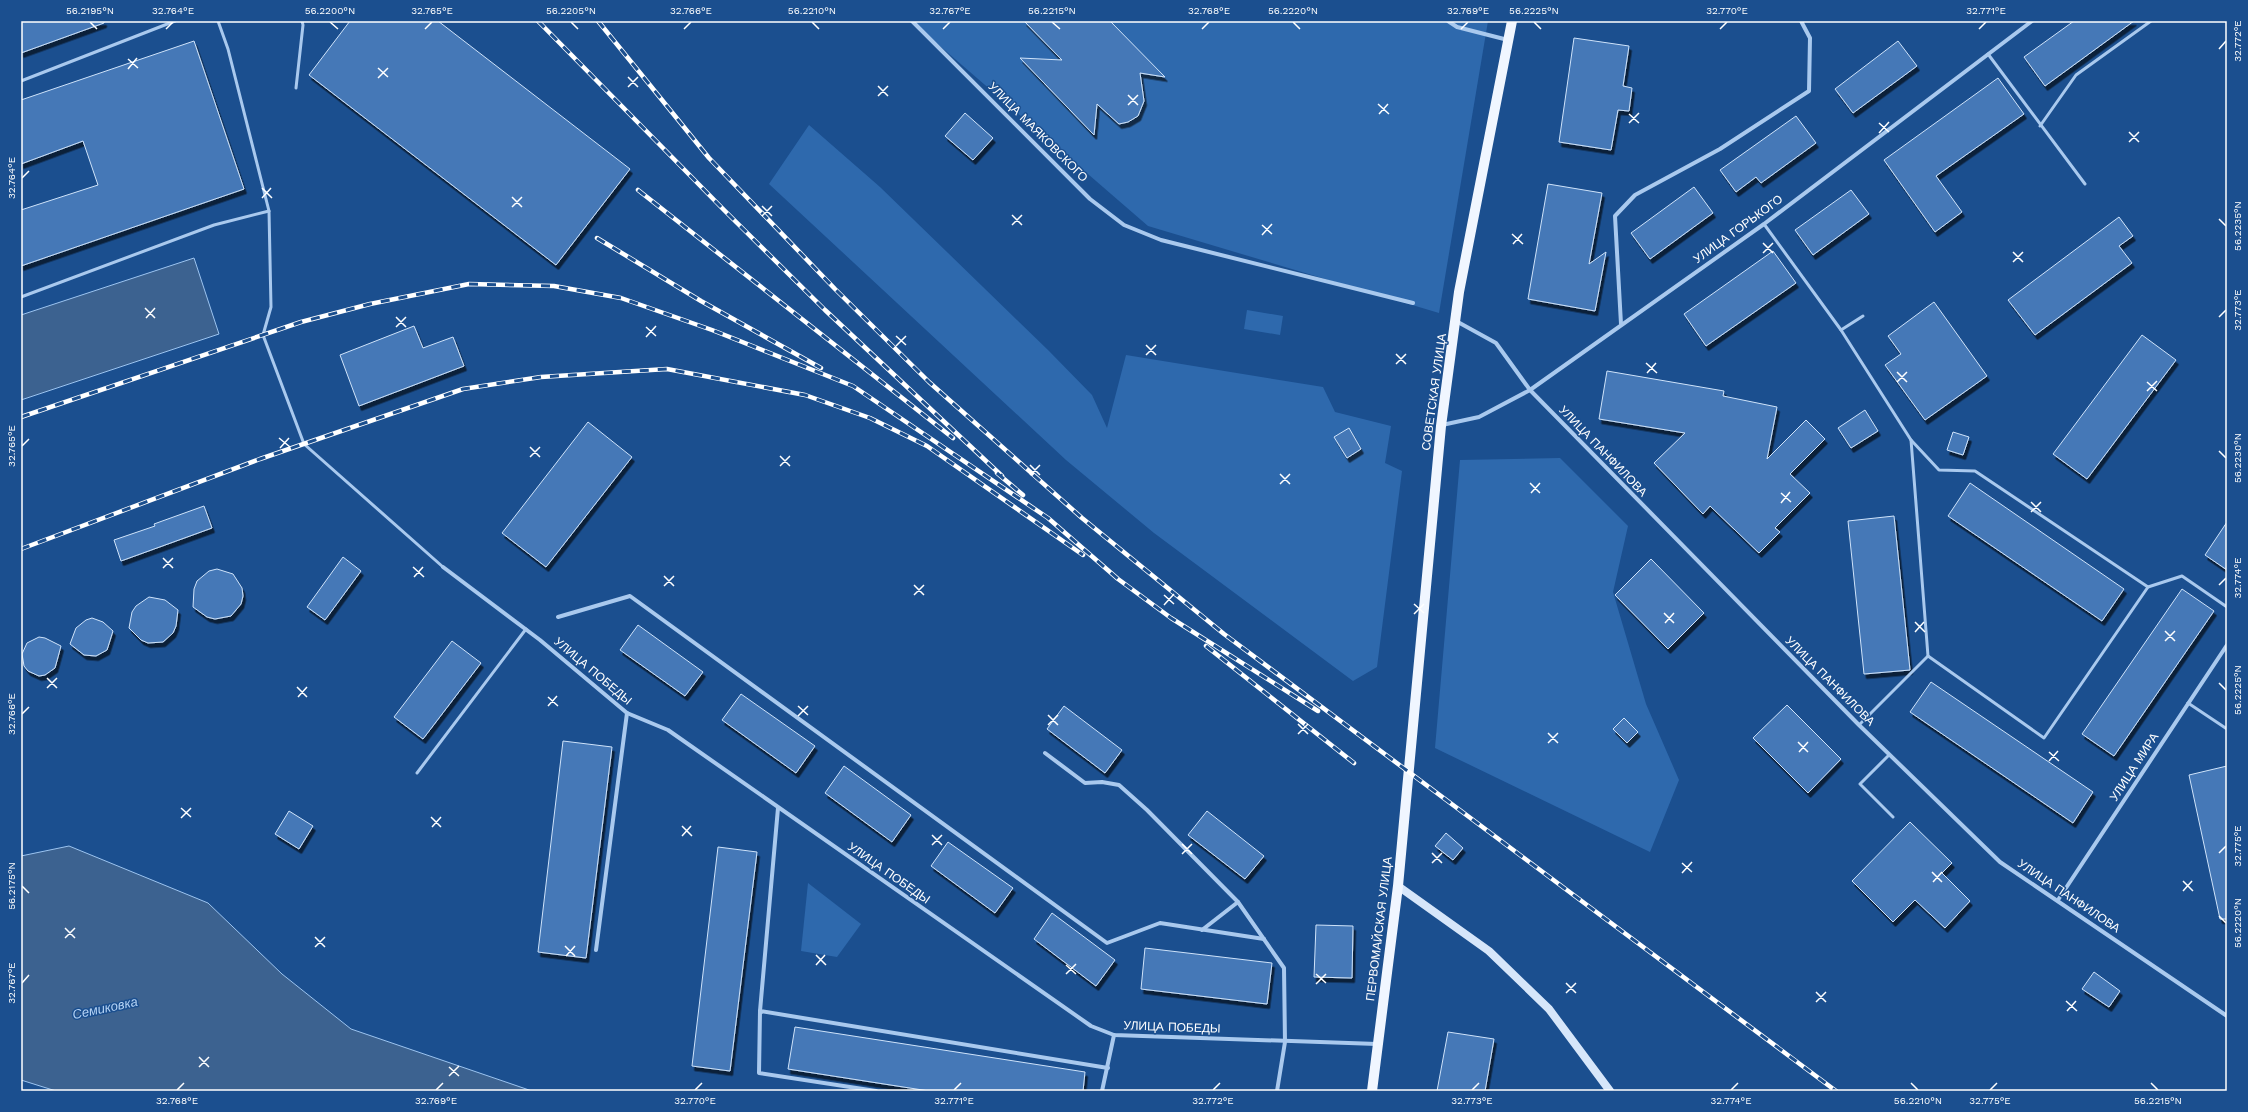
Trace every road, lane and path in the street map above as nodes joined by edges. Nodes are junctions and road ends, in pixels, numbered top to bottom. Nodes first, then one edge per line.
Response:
1 (175, 21) edge
2 (218, 21) edge
3 (302, 21) edge
4 (912, 21) edge
5 (1448, 21) edge
6 (1512, 21) edge
7 (1801, 21) edge
8 (2032, 21) edge
9 (2151, 21) edge
10 (1510, 40) junction
11 (1988, 54) junction
12 (21, 80) edge
13 (296, 88) dead end
14 (2040, 126) junction
15 (2085, 184) dead end
16 (269, 211) junction
17 (1764, 224) junction
18 (21, 297) edge
19 (1413, 303) dead end
20 (1863, 316) dead end
21 (1456, 321) junction
22 (1621, 324) junction
23 (1841, 330) junction
24 (1530, 390) junction
25 (1441, 426) junction
26 (1911, 440) junction
27 (443, 567) joint
28 (2148, 587) junction
29 (2227, 607) edge
30 (558, 617) dead end
31 (526, 629) junction
32 (2227, 645) edge
33 (1928, 656) junction
34 (2188, 702) junction
35 (627, 713) junction
36 (1859, 725) junction
37 (2227, 729) edge
38 (1044, 753) dead end
39 (1889, 755) junction
40 (1408, 770) joint
41 (418, 773) dead end
42 (778, 808) junction
43 (1893, 817) dead end
44 (1398, 886) junction
45 (2058, 900) junction
46 (1238, 902) junction
47 (1202, 930) junction
48 (1264, 939) junction
49 (596, 950) dead end
50 (760, 1010) junction
51 (2227, 1016) edge
52 (1114, 1035) junction
53 (1285, 1042) junction
54 (1377, 1044) junction
55 (1108, 1068) junction
56 (876, 1091) edge
57 (1102, 1091) edge
58 (1277, 1091) edge
59 (1372, 1091) edge
60 (1610, 1091) edge

1 - 12 lane
2 - 16 lane
3 - 13 lane
4 - 19 street, УЛИЦА МАЯКОВСКОГО
5 - 10 street
6 - 10 main road, СОВЕТСКАЯ УЛИЦА
7 - 22 street
8 - 11 street, УЛИЦА ГОРЬКОГО
9 - 14 lane
10 - 21 main road, СОВЕТСКАЯ УЛИЦА
11 - 14 lane
11 - 17 street, УЛИЦА ГОРЬКОГО
14 - 15 lane
16 - 18 lane
16 - 27 lane
17 - 22 street, УЛИЦА ГОРЬКОГО
17 - 23 lane
20 - 23 lane
21 - 24 street, УЛИЦА ПАНФИЛОВА
21 - 25 main road, СОВЕТСКАЯ УЛИЦА
22 - 24 street, УЛИЦА ГОРЬКОГО
23 - 26 lane
24 - 25 street, УЛИЦА ГОРЬКОГО
24 - 36 street, УЛИЦА ПАНФИЛОВА
25 - 40 main road, СОВЕТСКАЯ УЛИЦА
26 - 28 lane
26 - 33 lane
27 - 31 street, УЛИЦА ПОБЕДЫ
28 - 29 lane
28 - 33 lane
30 - 47 street
31 - 35 street, УЛИЦА ПОБЕДЫ
31 - 41 lane
32 - 34 street, УЛИЦА МИРА
33 - 36 lane
34 - 37 lane
34 - 45 street, УЛИЦА МИРА
35 - 42 street, УЛИЦА ПОБЕДЫ
35 - 49 street
36 - 39 street, УЛИЦА ПАНФИЛОВА
38 - 46 street
39 - 43 lane
39 - 45 street, УЛИЦА ПАНФИЛОВА
40 - 44 main road, ПЕРВОМАЙСКАЯ УЛИЦА
42 - 50 street
42 - 52 street, УЛИЦА ПОБЕДЫ
44 - 54 main road, ПЕРВОМАЙСКАЯ УЛИЦА
44 - 60 main road
45 - 51 street, УЛИЦА ПАНФИЛОВА
46 - 47 street
46 - 48 street
47 - 48 street
48 - 53 street
50 - 55 street
50 - 56 street
52 - 53 street, УЛИЦА ПОБЕДЫ
52 - 55 street
53 - 54 street, УЛИЦА ПОБЕДЫ
53 - 58 street
54 - 59 main road, ПЕРВОМАЙСКАЯ УЛИЦА
55 - 57 street

